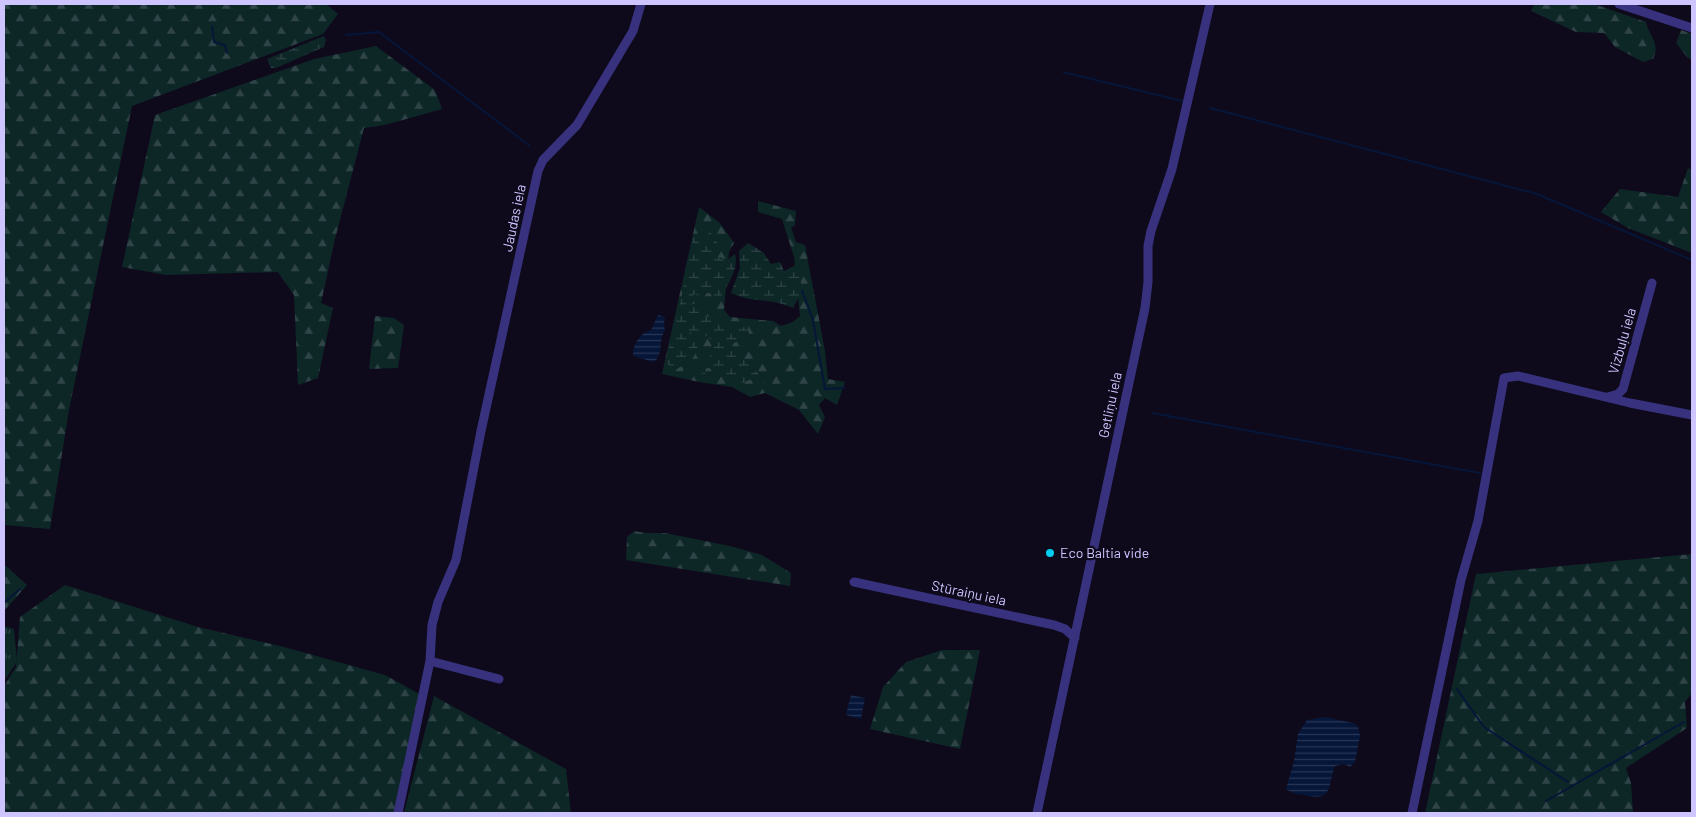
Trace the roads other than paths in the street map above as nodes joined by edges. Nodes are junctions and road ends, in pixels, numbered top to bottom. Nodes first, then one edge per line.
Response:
1 (641, 4) edge
2 (1210, 4) edge
3 (1620, 4) edge
4 (1692, 28) edge
5 (1652, 283) dead end
6 (1608, 398) junction
7 (1692, 415) edge
8 (854, 582) dead end
9 (1075, 638) junction
10 (430, 661) junction
11 (498, 679) dead end
12 (398, 813) edge
13 (1037, 813) edge
14 (1412, 813) edge

1 - 10 street, Jaudas iela
2 - 9 street, Getliņu iela
3 - 4 street
5 - 6 street, Vizbuļu iela
6 - 7 street
6 - 14 street
8 - 9 street, Stūraiņu iela
9 - 13 street, Getliņu iela
10 - 11 street
10 - 12 street, Jaudas iela

